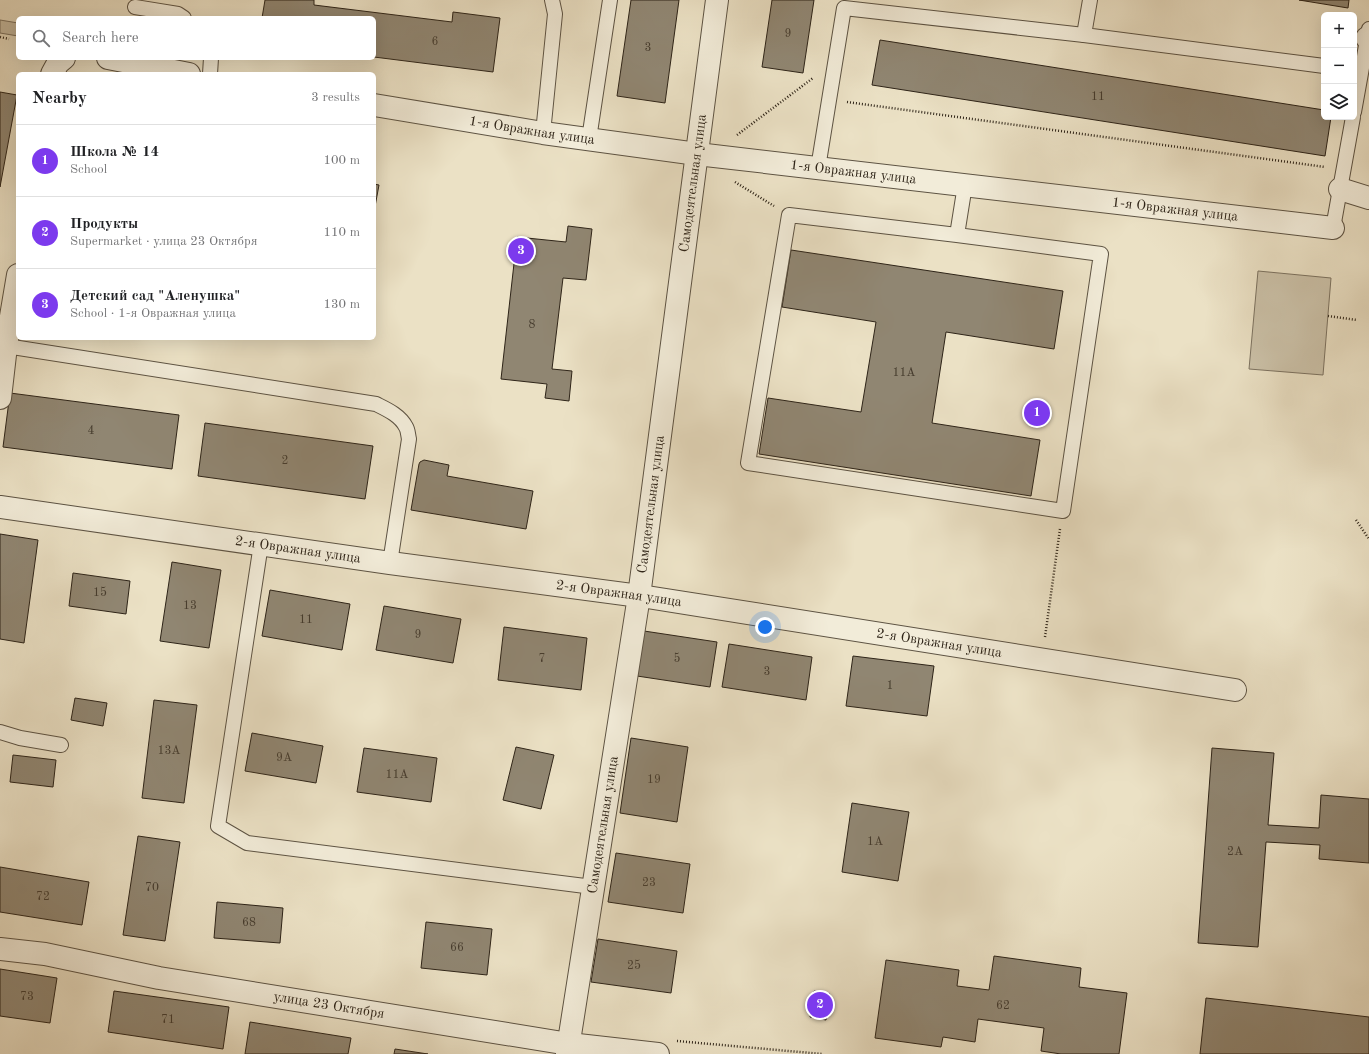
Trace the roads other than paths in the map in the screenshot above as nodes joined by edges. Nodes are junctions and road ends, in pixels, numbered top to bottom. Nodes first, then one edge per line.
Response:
1 (552, 0) edge
2 (610, 0) edge
3 (717, 0) edge
4 (1090, 0) edge
5 (845, 4) edge
6 (135, 7) dead end
7 (181, 16) edge
8 (1084, 35) junction
9 (1368, 35) edge
10 (62, 60) edge
11 (115, 60) edge
12 (211, 60) edge
13 (1321, 66) edge
14 (155, 71) edge
15 (1358, 71) edge
16 (53, 72) edge
17 (166, 72) edge
18 (210, 72) edge
19 (1357, 84) edge
20 (376, 105) edge
21 (1352, 120) edge
22 (542, 133) junction
23 (589, 139) junction
24 (704, 154) junction
25 (818, 168) junction
26 (1342, 179) junction
27 (965, 185) junction
28 (1368, 201) edge
29 (1333, 228) joint
30 (957, 235) junction
31 (16, 287) edge
32 (6, 346) junction
33 (0, 398) edge
34 (0, 508) edge
35 (261, 544) junction
36 (390, 563) junction
37 (639, 596) junction
38 (1235, 690) dead end
39 (0, 732) edge
40 (61, 745) dead end
41 (593, 887) junction
42 (0, 950) edge
43 (666, 1047) edge
44 (568, 1049) edge

1 - 22 lane
2 - 23 lane
3 - 24 street, Самодеятельная улица
4 - 8 lane
5 - 8 lane
5 - 25 lane
6 - 7 lane
8 - 13 lane
9 - 15 lane
10 - 16 street
11 - 14 street
12 - 18 lane
14 - 17 street
15 - 19 lane
20 - 22 street, 1-я Овражная улица
21 - 26 lane
22 - 23 street, 1-я Овражная улица
23 - 24 street, 1-я Овражная улица
24 - 25 street, 1-я Овражная улица
24 - 37 street, Самодеятельная улица
25 - 27 street, 1-я Овражная улица
26 - 28 street
26 - 29 lane
27 - 29 street, 1-я Овражная улица
27 - 30 lane
30 - 30 lane
31 - 32 street
32 - 33 street
32 - 36 lane
34 - 35 street, 2-я Овражная улица
35 - 36 street, 2-я Овражная улица
35 - 41 lane
36 - 37 street, 2-я Овражная улица
37 - 38 street, 2-я Овражная улица
37 - 41 street, Самодеятельная улица
39 - 40 lane
41 - 44 street, Самодеятельная улица
42 - 44 street, улица 23 Октября
43 - 44 street, улица 23 Октября

